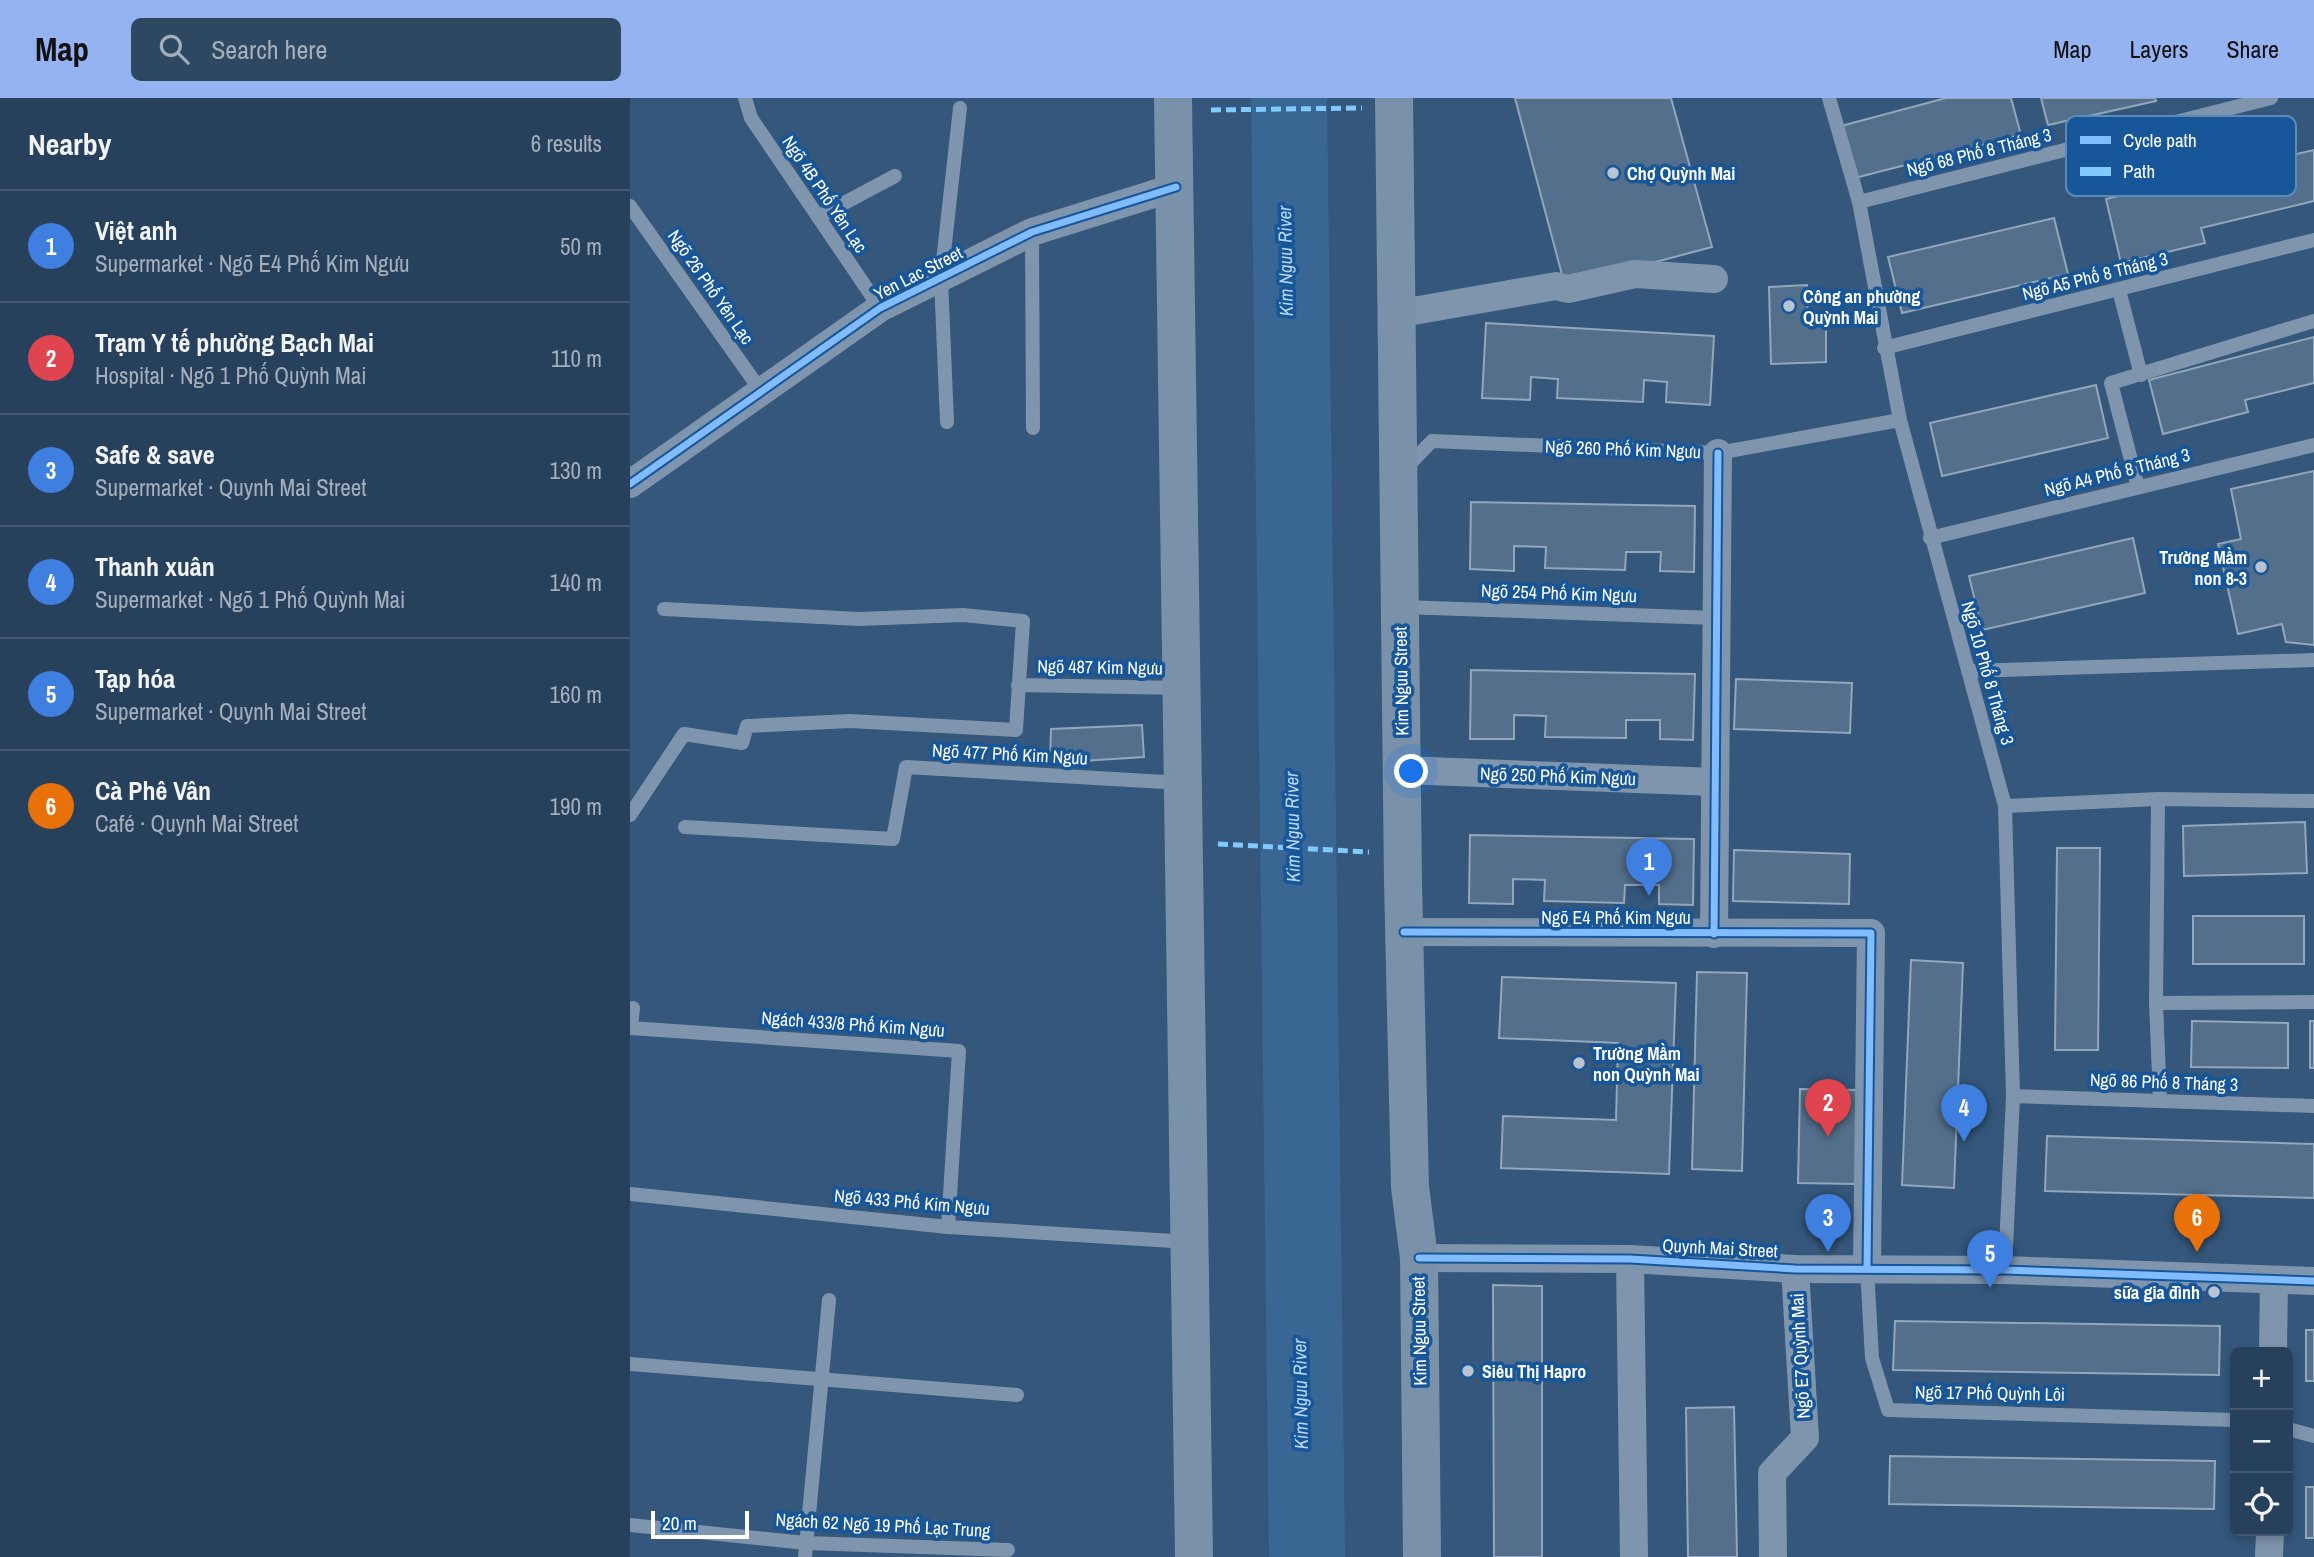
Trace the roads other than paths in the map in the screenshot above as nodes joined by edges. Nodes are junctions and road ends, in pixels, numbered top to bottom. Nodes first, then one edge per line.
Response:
1 (745, 98) edge
2 (1173, 98) edge
3 (1394, 98) edge
4 (1829, 98) edge
5 (2271, 98) edge
6 (960, 108) dead end
7 (2200, 116) edge
8 (2066, 150) edge
9 (895, 176) dead end
10 (1176, 187) junction
11 (1859, 202) junction
12 (630, 206) edge
13 (818, 218) junction
14 (643, 225) junction
15 (1032, 232) junction
16 (630, 233) edge
17 (2314, 240) edge
18 (941, 279) junction
19 (1714, 279) dead end
20 (2119, 290) junction
21 (880, 309) junction
22 (1396, 314) junction
23 (2314, 320) edge
24 (1884, 348) junction
25 (2141, 375) junction
26 (761, 391) junction
27 (1900, 420) junction
28 (947, 422) dead end
29 (1033, 428) dead end
30 (2314, 445) edge
31 (1718, 453) junction
32 (1399, 475) junction
33 (630, 484) edge
34 (2137, 487) junction
35 (1930, 538) junction
36 (1401, 607) junction
37 (664, 609) dead end
38 (1716, 618) junction
39 (2314, 660) edge
40 (1968, 671) junction
41 (1018, 685) junction
42 (1181, 688) junction
43 (1402, 770) junction
44 (1715, 782) junction
45 (1183, 783) junction
46 (2158, 799) junction
47 (2314, 801) edge
48 (2005, 806) junction
49 (630, 815) edge
50 (685, 827) dead end
51 (1404, 932) junction
52 (1714, 934) junction
53 (2314, 1002) edge
54 (2156, 1003) junction
55 (633, 1008) dead end
56 (2013, 1096) junction
57 (2160, 1101) junction
58 (2314, 1106) edge
59 (630, 1194) edge
60 (948, 1227) junction
61 (1191, 1242) junction
62 (1419, 1258) junction
63 (1630, 1259) junction
64 (1867, 1268) junction
65 (1795, 1269) junction
66 (2005, 1270) junction
67 (2274, 1280) junction
68 (2314, 1281) edge
69 (829, 1300) dead end
70 (2273, 1347) edge
71 (630, 1364) edge
72 (820, 1378) junction
73 (1017, 1395) dead end
74 (2230, 1420) edge
75 (2293, 1430) edge
76 (2314, 1436) edge
77 (630, 1525) edge
78 (2270, 1536) edge
79 (805, 1550) edge
80 (1008, 1550) dead end
81 (1194, 1557) edge
82 (1422, 1557) edge
83 (1634, 1557) edge
84 (1773, 1557) edge
85 (2269, 1557) edge

1 - 13 lane, Ngõ 4B Phố Yên Lạc
2 - 10 main road
3 - 22 main road, Kim Nguu Street
4 - 11 lane, Ngõ 10 Phố 8 Tháng 3
5 - 7 lane, Ngõ 68 Phố 8 Tháng 3
6 - 18 lane
8 - 11 lane, Ngõ 68 Phố 8 Tháng 3
9 - 13 lane
10 - 15 street, Yen Lac Street
10 - 42 main road
11 - 24 lane, Ngõ 10 Phố 8 Tháng 3
12 - 14 lane, Ngõ 26 Phố Yên Lạc
13 - 21 lane, Ngõ 4B Phố Yên Lạc
14 - 16 lane
14 - 26 lane, Ngõ 26 Phố Yên Lạc
15 - 18 street, Yen Lac Street
15 - 29 lane
17 - 20 lane, Ngõ A5 Phố 8 Tháng 3
18 - 21 street, Yen Lac Street
18 - 28 lane
19 - 22 street
20 - 24 lane, Ngõ A5 Phố 8 Tháng 3
20 - 25 lane
21 - 26 street, Yen Lac Street
22 - 32 main road, Kim Nguu Street
23 - 25 lane
24 - 27 lane, Ngõ 10 Phố 8 Tháng 3
25 - 34 lane
26 - 33 street, Yen Lac Street
27 - 31 lane, Ngõ 260 Phố Kim Ngưu
27 - 35 lane, Ngõ 10 Phố 8 Tháng 3
30 - 34 lane, Ngõ A4 Phố 8 Tháng 3
31 - 32 lane, Ngõ 260 Phố Kim Ngưu
31 - 38 street
32 - 36 main road, Kim Nguu Street
34 - 35 lane, Ngõ A4 Phố 8 Tháng 3
35 - 40 lane, Ngõ 10 Phố 8 Tháng 3
36 - 38 lane, Ngõ 254 Phố Kim Ngưu
36 - 43 main road, Kim Nguu Street
37 - 41 lane
38 - 44 street
39 - 40 lane
40 - 48 lane, Ngõ 10 Phố 8 Tháng 3
41 - 42 lane, Ngõ 487 Kim Ngưu
41 - 49 lane
42 - 45 main road
43 - 44 street, Ngõ 250 Phố Kim Ngưu
43 - 51 main road, Kim Nguu Street
44 - 52 street
45 - 50 lane, Ngõ 477 Phố Kim Ngưu
45 - 61 main road
46 - 47 lane
46 - 48 lane
46 - 54 lane
48 - 56 lane, Ngõ 10 Phố 8 Tháng 3
51 - 52 street, Ngõ E4 Phố Kim Ngưu
51 - 62 main road, Kim Nguu Street
52 - 64 street, Ngõ E4 Phố Kim Ngưu
53 - 54 lane
54 - 57 lane
55 - 60 lane, Ngách 433/8 Phố Kim Ngưu
56 - 57 lane, Ngõ 86 Phố 8 Tháng 3
56 - 66 lane, Ngõ 10 Phố 8 Tháng 3
57 - 58 lane, Ngõ 86 Phố 8 Tháng 3
59 - 60 lane, Ngõ 433 Phố Kim Ngưu
60 - 61 lane, Ngõ 433 Phố Kim Ngưu
61 - 81 main road
62 - 63 street, Quynh Mai Street
62 - 82 main road, Kim Nguu Street
63 - 65 street, Quynh Mai Street
63 - 83 street
64 - 65 street, Quynh Mai Street
64 - 66 street, Quynh Mai Street
64 - 74 lane, Ngõ 17 Phố Quỳnh Lôi
65 - 84 street, Ngõ E7 Quỳnh Mai
66 - 67 street, Quynh Mai Street
67 - 68 street, Quynh Mai Street
67 - 70 street
69 - 72 lane
71 - 72 lane
72 - 73 lane
72 - 79 lane
75 - 76 lane
77 - 79 lane, Ngách 62 Ngõ 19 Phố Lạc Trung
78 - 85 street
79 - 80 lane, Ngách 62 Ngõ 19 Phố Lạc Trung

